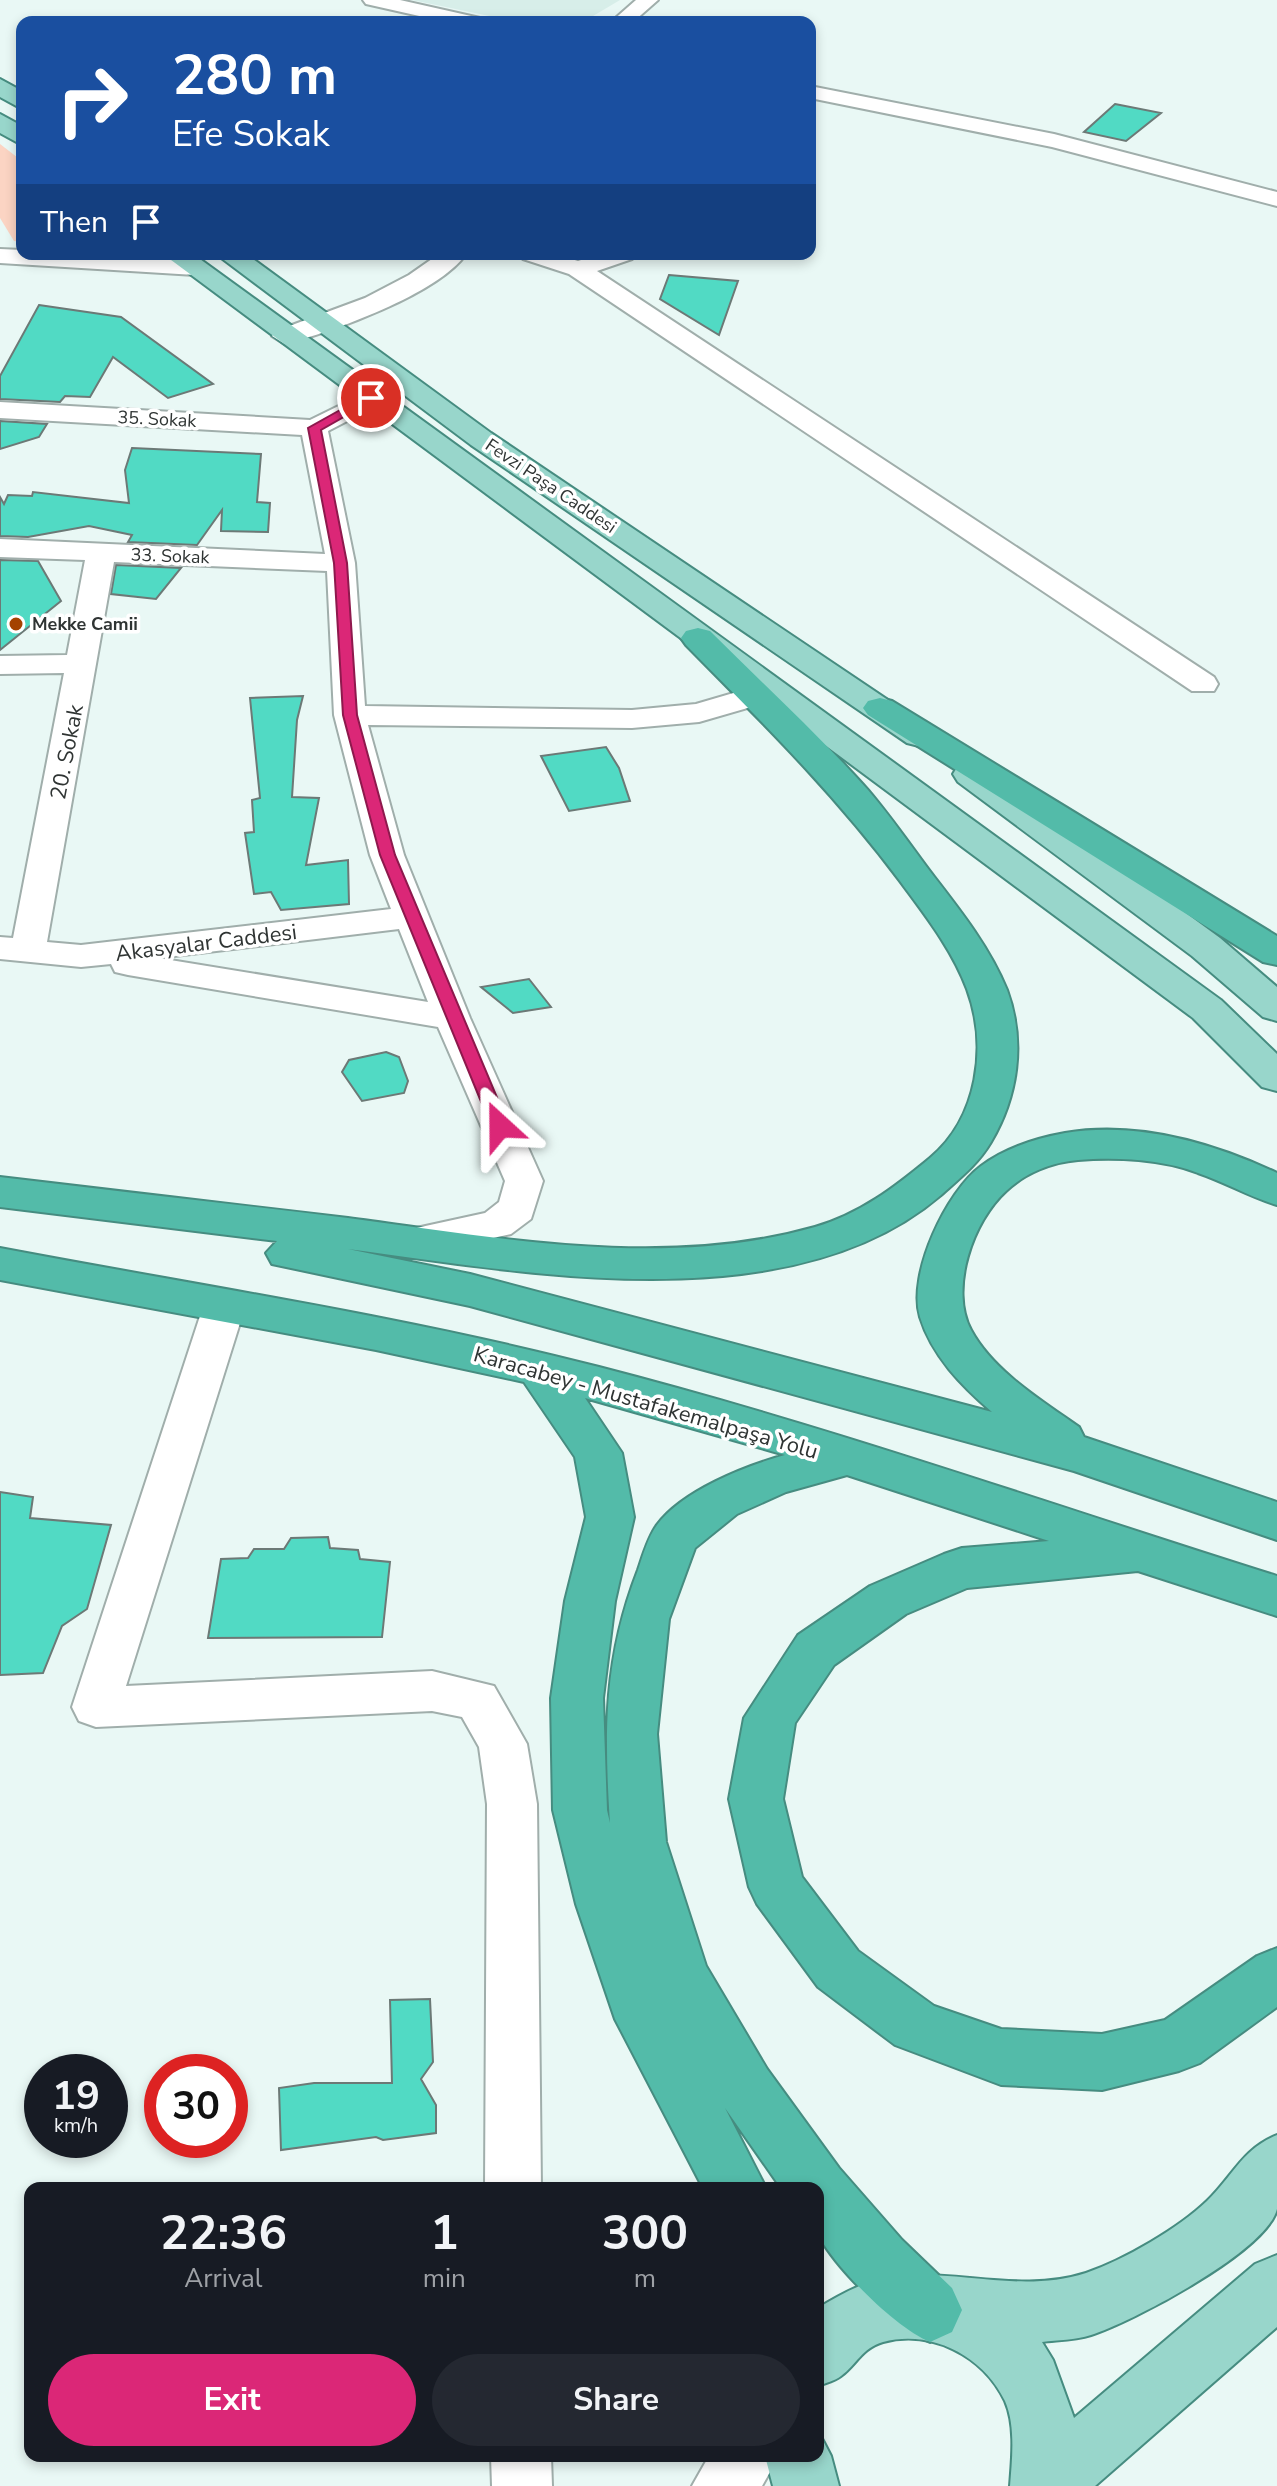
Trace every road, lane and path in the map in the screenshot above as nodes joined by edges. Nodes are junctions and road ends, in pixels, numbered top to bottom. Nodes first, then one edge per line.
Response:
1 (373, 0) edge
2 (648, 0) edge
3 (446, 16) edge
4 (628, 16) edge
5 (816, 93) edge
6 (0, 121) edge
7 (16, 133) edge
8 (1277, 199) edge
9 (165, 260) edge
10 (237, 260) edge
11 (447, 260) edge
12 (550, 260) edge
13 (606, 260) edge
14 (185, 261) edge
15 (578, 269) junction
16 (325, 324) junction
17 (285, 336) junction
18 (371, 398) junction
19 (1, 411) edge
20 (314, 428) junction
21 (0, 548) edge
22 (101, 553) junction
23 (341, 563) junction
24 (698, 638) joint
25 (82, 664) junction
26 (0, 665) edge
27 (1203, 684) dead end
28 (764, 694) junction
29 (880, 708) junction
30 (350, 715) junction
31 (412, 917) junction
32 (14, 950) edge
33 (1277, 953) edge
34 (81, 956) junction
35 (1277, 1008) edge
36 (452, 1018) junction
37 (1277, 1077) edge
38 (1277, 1190) edge
39 (0, 1193) edge
40 (412, 1242) junction
41 (0, 1264) edge
42 (224, 1307) junction
43 (540, 1370) junction
44 (1080, 1454) junction
45 (845, 1457) junction
46 (1277, 1521) edge
47 (1143, 1554) junction
48 (1277, 1596) edge
49 (1277, 1974) edge
50 (1277, 2164) edge
51 (513, 2182) edge
52 (733, 2182) edge
53 (814, 2182) edge
54 (824, 2195) edge
55 (1277, 2286) edge
56 (938, 2311) junction
57 (824, 2347) edge
58 (521, 2462) edge
59 (744, 2462) edge
60 (800, 2462) edge
61 (522, 2486) edge
62 (722, 2486) edge
63 (806, 2486) edge
64 (1044, 2486) edge

1 - 3 street
2 - 4 street
5 - 8 street
6 - 7 main road
9 - 14 street
10 - 16 main road, Fevzi Paşa Caddesi
11 - 16 street
12 - 15 street
13 - 15 street
14 - 17 main road, Fevzi Paşa Caddesi
15 - 27 street
16 - 17 street
16 - 29 main road, Fevzi Paşa Caddesi
17 - 18 main road, Fevzi Paşa Caddesi
18 - 20 street
18 - 24 main road, Fevzi Paşa Caddesi
19 - 20 street, 35. Sokak
20 - 23 street
21 - 22 street, 33. Sokak
22 - 23 street, 33. Sokak
22 - 25 street, 20. Sokak
23 - 30 street
24 - 28 highway
25 - 26 street
25 - 32 street, 20. Sokak
28 - 30 street
28 - 37 main road
28 - 40 highway
29 - 33 highway
29 - 35 main road, Fevzi Paşa Caddesi
30 - 31 street
31 - 34 street, Akasyalar Caddesi
31 - 36 street
32 - 34 street, Akasyalar Caddesi
34 - 36 street
36 - 40 street
38 - 44 highway
39 - 40 highway
39 - 44 highway
41 - 42 highway, Karacabey - Mustafakemalpaşa Yolu
42 - 43 highway, Karacabey - Mustafakemalpaşa Yolu
42 - 51 street
43 - 45 highway, Karacabey - Mustafakemalpaşa Yolu
43 - 52 highway
44 - 46 highway
45 - 47 highway, Karacabey - Mustafakemalpaşa Yolu
45 - 53 highway
47 - 48 highway, Karacabey - Mustafakemalpaşa Yolu
47 - 49 highway
50 - 56 main road
54 - 56 highway
55 - 64 main road
56 - 57 main road
56 - 64 main road
58 - 61 street
59 - 62 street
60 - 63 main road

